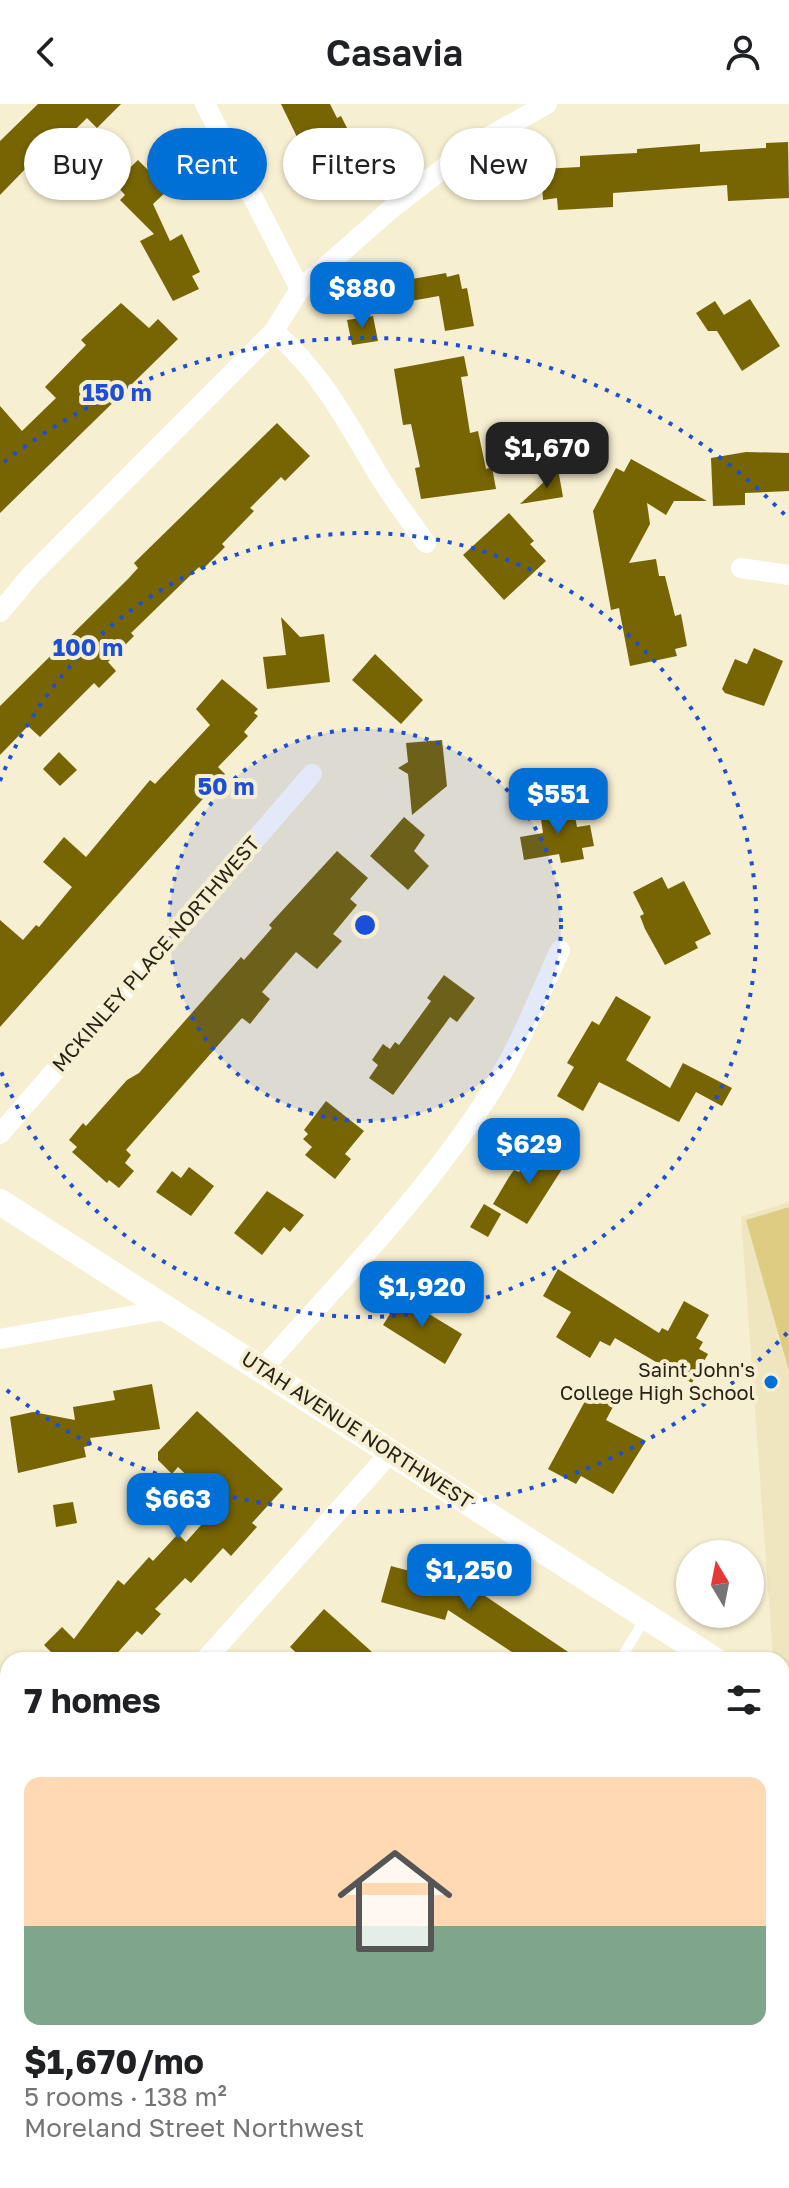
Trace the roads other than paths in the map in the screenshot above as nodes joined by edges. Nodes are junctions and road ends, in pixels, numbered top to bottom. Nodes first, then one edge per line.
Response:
1 (205, 104) edge
2 (547, 104) edge
3 (300, 289) junction
4 (274, 331) junction
5 (426, 543) dead end
6 (741, 568) dead end
7 (789, 575) edge
8 (0, 612) edge
9 (312, 774) dead end
10 (560, 950) dead end
11 (0, 1134) edge
12 (0, 1202) edge
13 (169, 1309) junction
14 (0, 1339) edge
15 (262, 1369) junction
16 (391, 1452) junction
17 (648, 1616) junction
18 (212, 1652) edge
19 (625, 1652) edge
20 (702, 1652) edge

1 - 3 street
2 - 3 street
3 - 4 street
4 - 5 street
4 - 8 street
6 - 7 street
9 - 11 street, MCKINLEY PLACE NORTHWEST
10 - 15 street
12 - 13 street, UTAH AVENUE NORTHWEST
13 - 14 street
13 - 15 street, UTAH AVENUE NORTHWEST
15 - 16 street, UTAH AVENUE NORTHWEST
16 - 17 street, UTAH AVENUE NORTHWEST
16 - 18 street
17 - 19 lane
17 - 20 street, UTAH AVENUE NORTHWEST

